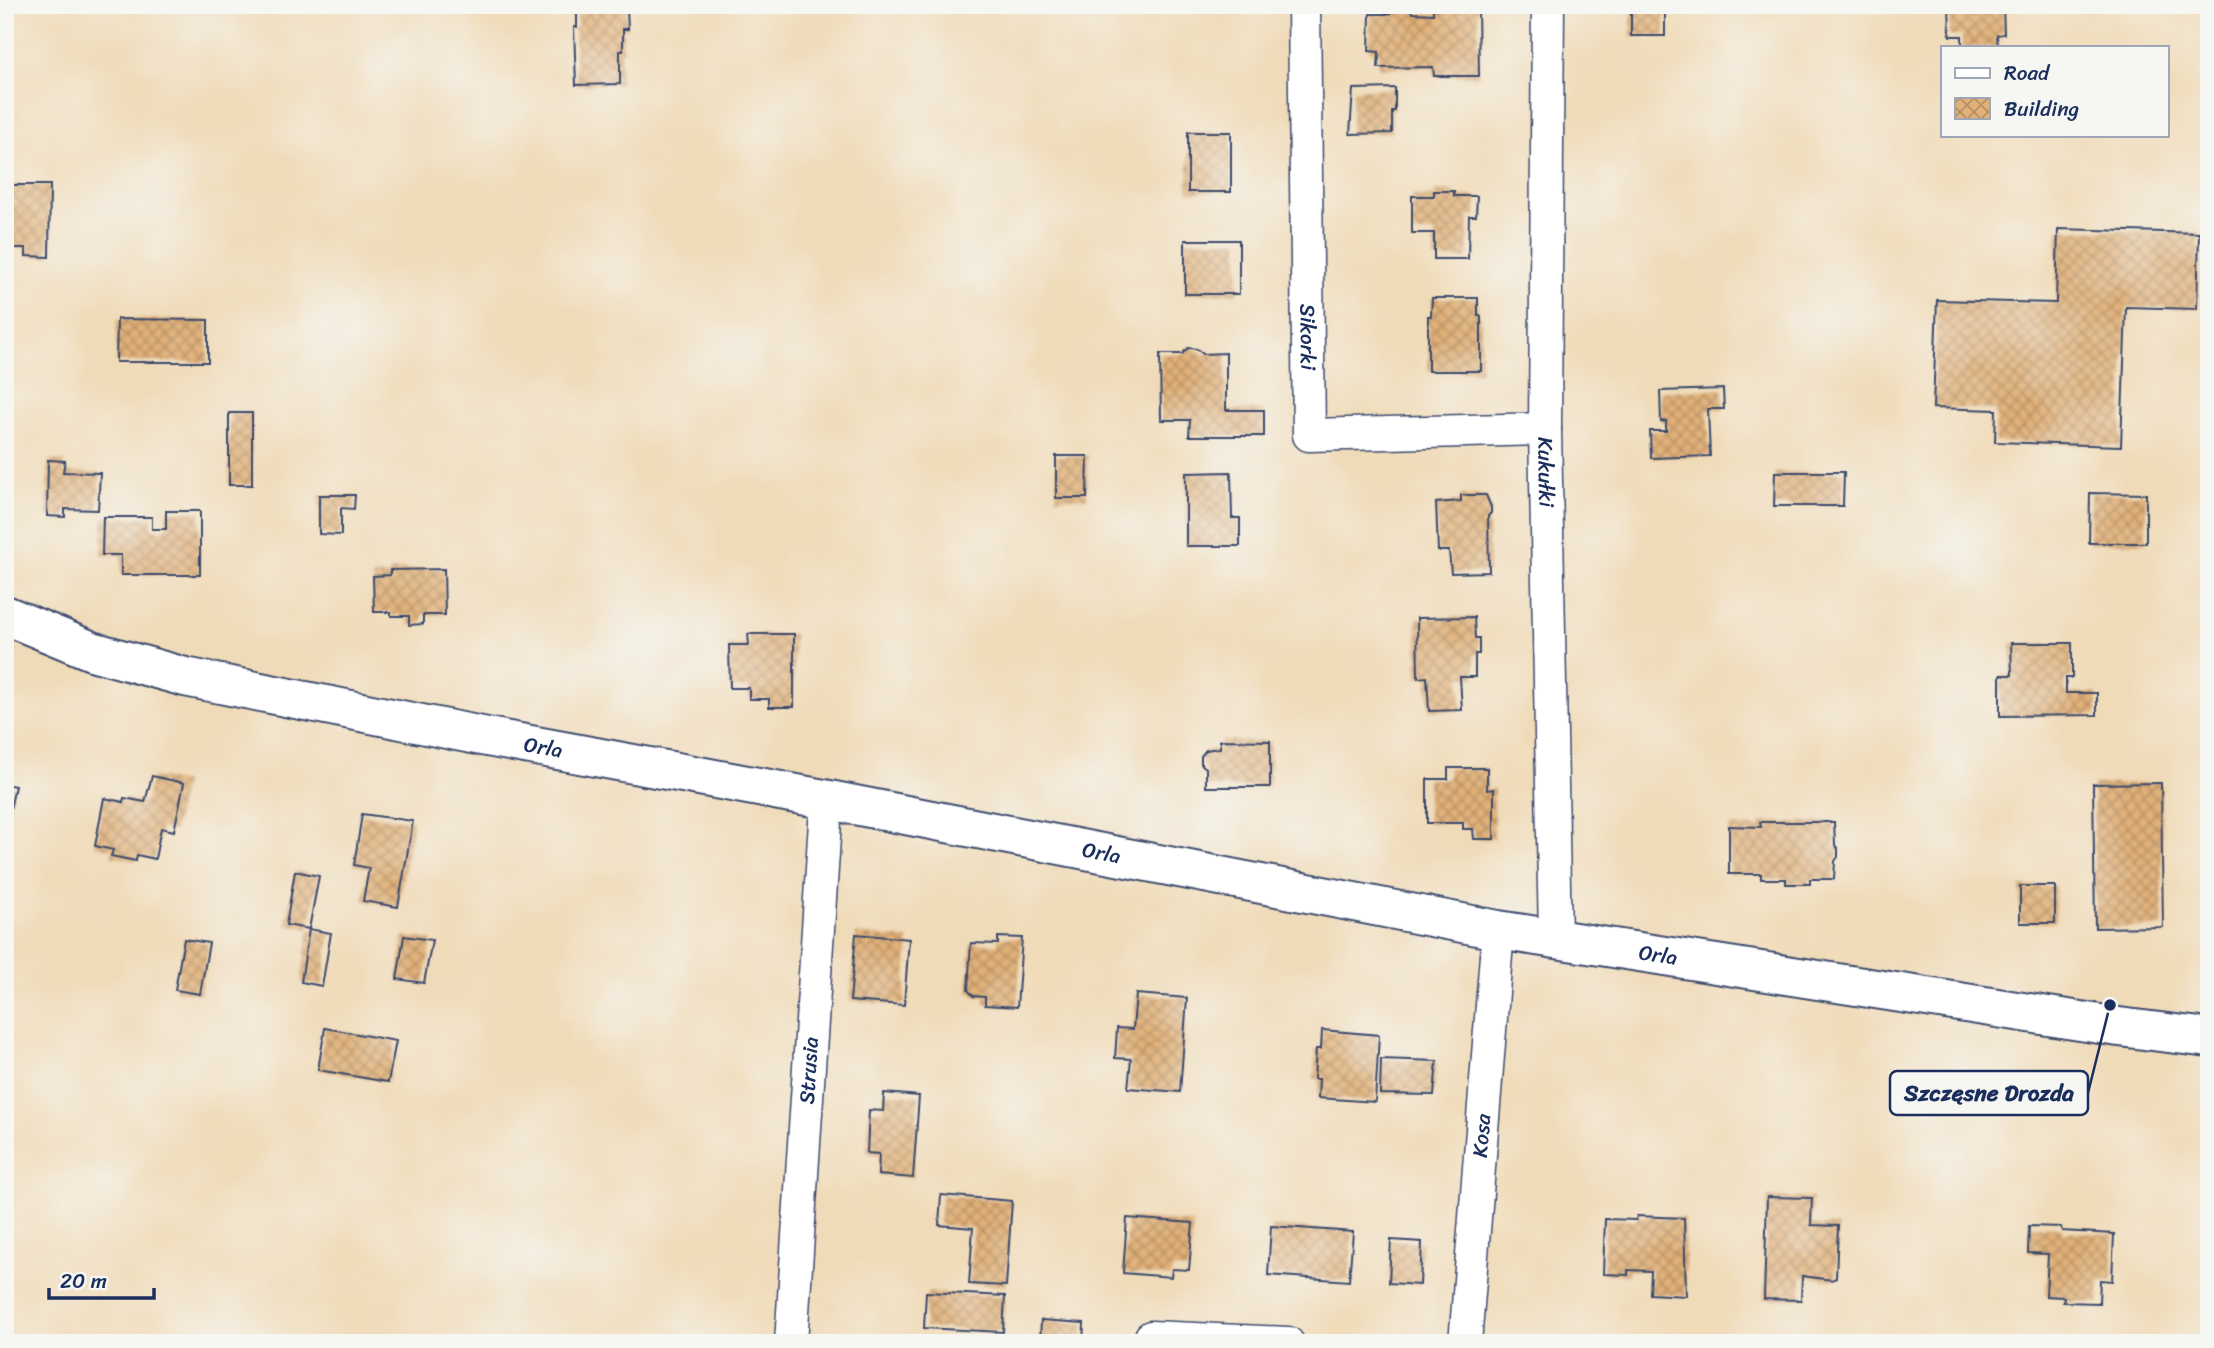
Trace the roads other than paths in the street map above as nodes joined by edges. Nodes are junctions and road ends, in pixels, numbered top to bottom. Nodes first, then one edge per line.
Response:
1 (1304, 5) edge
2 (1548, 5) edge
3 (1545, 429) junction
4 (5, 615) edge
5 (829, 800) junction
6 (1498, 930) junction
7 (1555, 938) junction
8 (2209, 1038) edge
9 (1151, 1337) dead end
10 (792, 1343) edge
11 (1288, 1343) edge
12 (1465, 1343) edge

1 - 3 street, Sikorki
2 - 3 street, Kukułki
3 - 7 street, Kukułki
4 - 5 street, Orla
5 - 6 street, Orla
5 - 10 street, Strusia
6 - 7 street, Orla
6 - 12 street, Kosa
7 - 8 street, Orla
9 - 11 street

